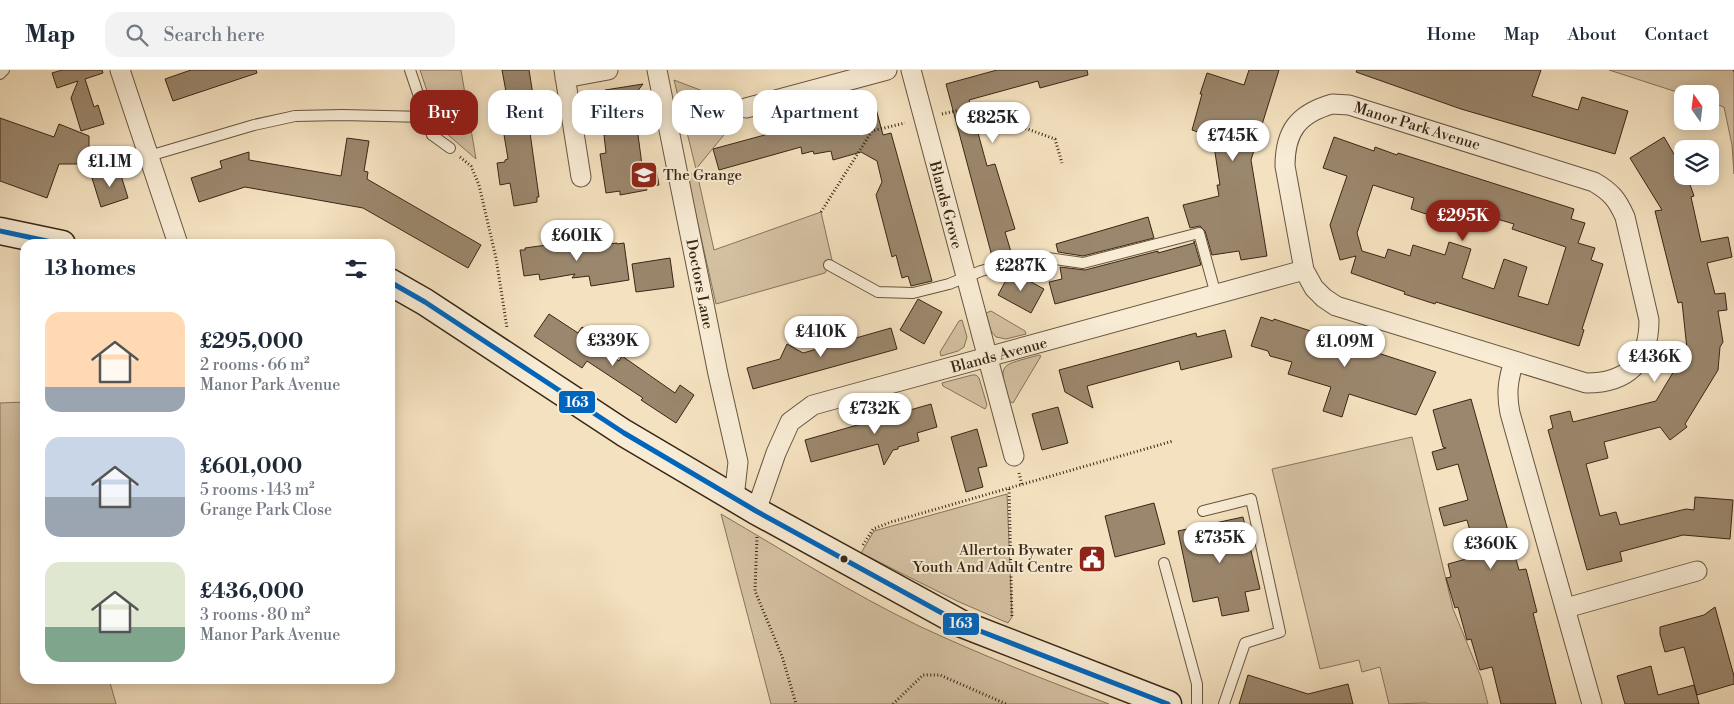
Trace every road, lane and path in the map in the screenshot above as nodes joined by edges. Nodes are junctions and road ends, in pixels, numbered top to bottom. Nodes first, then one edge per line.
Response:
1 (4, 70) edge
2 (120, 70) edge
3 (410, 70) edge
4 (608, 70) edge
5 (657, 70) edge
6 (887, 70) edge
7 (911, 70) edge
8 (0, 74) edge
9 (564, 74) edge
10 (416, 90) edge
11 (746, 108) joint
12 (410, 117) edge
13 (668, 124) junction
14 (432, 135) edge
15 (450, 148) joint
16 (149, 156) junction
17 (581, 177) dead end
18 (0, 231) edge
19 (38, 239) edge
20 (176, 239) edge
21 (829, 265) dead end
22 (1304, 270) junction
23 (966, 277) junction
24 (395, 285) edge
25 (1216, 295) junction
26 (987, 358) junction
27 (511, 359) junction
28 (1514, 361) junction
29 (1173, 441) dead end
30 (1014, 456) dead end
31 (1009, 489) junction
32 (734, 498) junction
33 (756, 511) junction
34 (1203, 512) dead end
35 (852, 563) junction
36 (1164, 563) dead end
37 (1698, 571) dead end
38 (1566, 608) junction
39 (1013, 644) junction
40 (796, 704) edge
41 (892, 704) edge
42 (1006, 704) edge
43 (1168, 704) edge
44 (1197, 704) edge
45 (1224, 704) edge
46 (1592, 704) edge

1 - 8 lane
2 - 16 street
3 - 10 lane
4 - 9 street
5 - 13 street, Doctors Lane
6 - 11 street
7 - 23 street, Blands Grove
9 - 17 street
11 - 13 path
12 - 16 lane
13 - 32 street, Doctors Lane
14 - 15 lane
15 - 27 path
16 - 20 street
18 - 19 street
21 - 23 lane
22 - 25 street, Blands Avenue
22 - 28 street, Manor Park Avenue
22 - 28 street, Manor Park Avenue
23 - 25 lane
23 - 26 street, Blands Grove
24 - 27 street
25 - 26 street, Blands Avenue
26 - 30 street, Blands Grove
26 - 33 street, Blands Avenue
27 - 32 street
28 - 38 street
29 - 31 path
31 - 35 path
31 - 39 path
32 - 33 street
33 - 35 street
33 - 40 path
34 - 45 lane
35 - 39 street
36 - 44 lane
37 - 38 street
38 - 46 street
39 - 43 street
41 - 42 path

